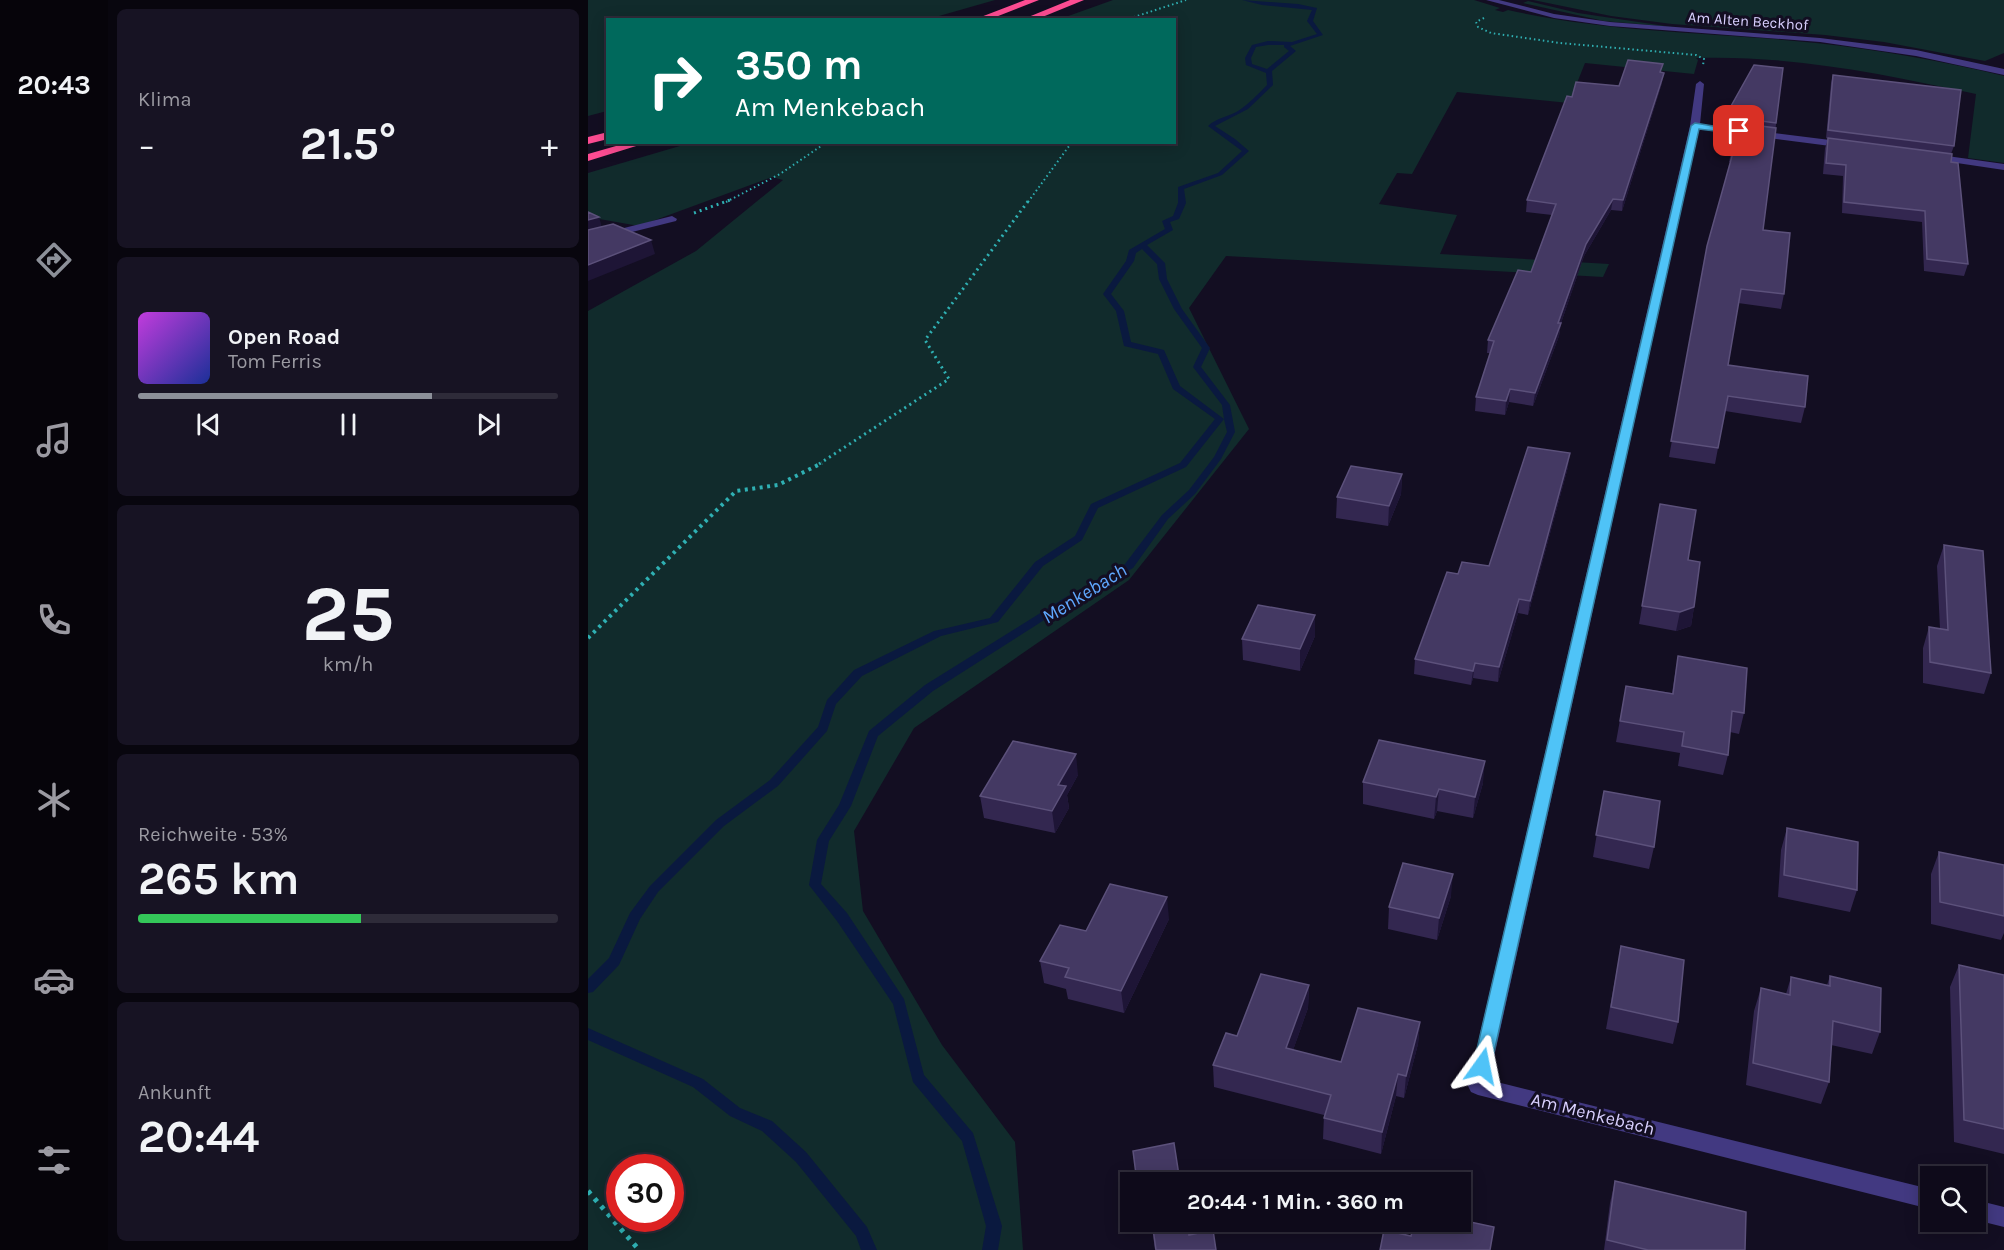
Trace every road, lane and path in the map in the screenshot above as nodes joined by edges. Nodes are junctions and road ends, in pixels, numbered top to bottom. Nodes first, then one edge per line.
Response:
1 (1034, 0) edge
2 (1079, 0) edge
3 (1186, 0) edge
4 (1490, 0) edge
5 (983, 18) edge
6 (1030, 18) edge
7 (1131, 18) edge
8 (2004, 72) edge
9 (1700, 84) dead end
10 (1695, 126) junction
11 (606, 136) edge
12 (588, 141) edge
13 (637, 144) edge
14 (825, 144) edge
15 (1070, 144) edge
16 (1857, 147) edge
17 (1926, 156) edge
18 (588, 158) edge
19 (2004, 167) edge
20 (672, 219) joint
21 (588, 240) edge
22 (588, 638) edge
23 (588, 1191) edge
24 (1920, 1196) edge
25 (1986, 1212) edge
26 (2004, 1217) edge
27 (639, 1250) edge

1 - 5 highway
2 - 6 highway
3 - 7 path
4 - 8 street, Am Alten Beckhof
9 - 10 street, Am Menkebach
10 - 16 street
10 - 24 street, Am Menkebach
11 - 12 highway
13 - 18 highway
14 - 20 path
15 - 22 path
17 - 19 street
20 - 21 street
23 - 27 path
25 - 26 street

